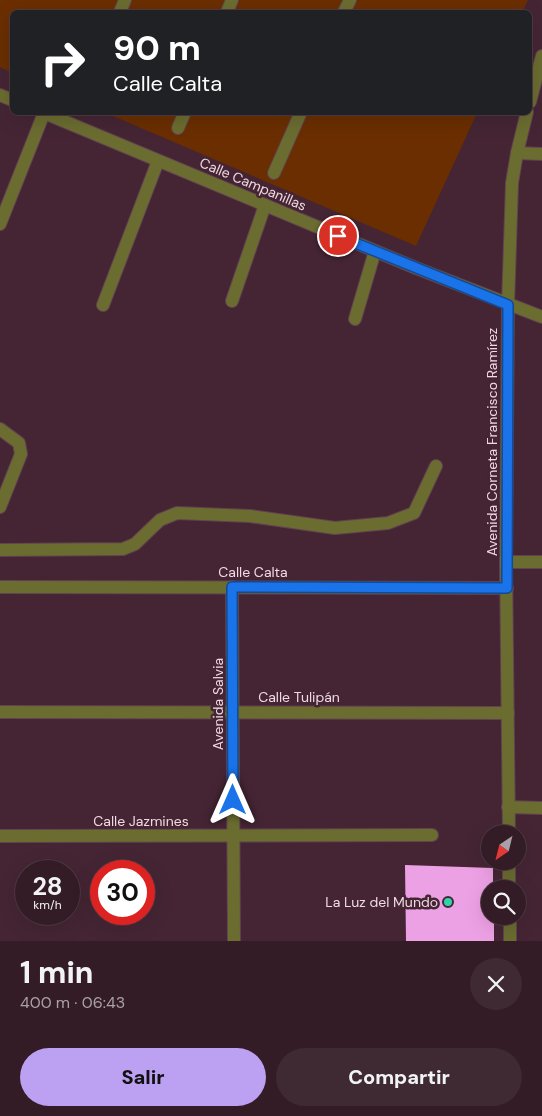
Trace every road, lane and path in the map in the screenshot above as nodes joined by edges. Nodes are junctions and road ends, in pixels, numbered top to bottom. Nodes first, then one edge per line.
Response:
1 (542, 56) edge
2 (532, 94) edge
3 (42, 115) edge
4 (48, 115) edge
5 (183, 115) edge
6 (299, 115) edge
7 (526, 115) edge
8 (178, 128) dead end
9 (517, 153) junction
10 (542, 154) edge
11 (158, 161) junction
12 (274, 172) dead end
13 (265, 205) junction
14 (0, 224) edge
15 (375, 251) junction
16 (232, 301) dead end
17 (103, 305) dead end
18 (508, 305) junction
19 (542, 317) edge
20 (355, 319) dead end
21 (0, 429) edge
22 (436, 466) dead end
23 (0, 507) edge
24 (0, 550) edge
25 (506, 562) junction
26 (542, 562) edge
27 (0, 587) edge
28 (232, 587) junction
29 (507, 588) junction
30 (0, 712) edge
31 (233, 712) junction
32 (508, 713) junction
33 (508, 807) junction
34 (542, 808) edge
35 (509, 825) edge
36 (432, 835) dead end
37 (0, 836) edge
38 (233, 836) junction
39 (510, 925) edge
40 (234, 941) edge
41 (510, 941) edge

1 - 2 street
3 - 14 street
4 - 11 street, Calle Campanillas
5 - 8 street
6 - 12 street
7 - 9 street, Avenida Corneta Francisco Ramírez
9 - 10 street
9 - 18 street, Avenida Corneta Francisco Ramírez
11 - 13 street, Calle Campanillas
11 - 17 street
13 - 15 street, Calle Campanillas
13 - 16 street
15 - 18 street, Calle Campanillas
15 - 20 street
18 - 19 street, Calle Campanillas
18 - 25 street, Avenida Corneta Francisco Ramírez
21 - 23 street
22 - 24 street
25 - 26 street
25 - 29 street, Avenida Corneta Francisco Ramírez
27 - 28 street, Calle Calta
28 - 29 street, Calle Calta
28 - 31 street, Avenida Salvia
29 - 32 street, Avenida Corneta Francisco Ramírez
30 - 31 street, Calle Tulipán
31 - 32 street, Calle Tulipán
31 - 38 street, Avenida Salvia
32 - 33 street, Avenida Corneta Francisco Ramírez
33 - 34 street
33 - 35 street, Avenida Corneta Francisco Ramírez
36 - 38 street, Calle Jazmines
37 - 38 street, Calle Jazmines
38 - 40 street, Avenida Salvia
39 - 41 street

